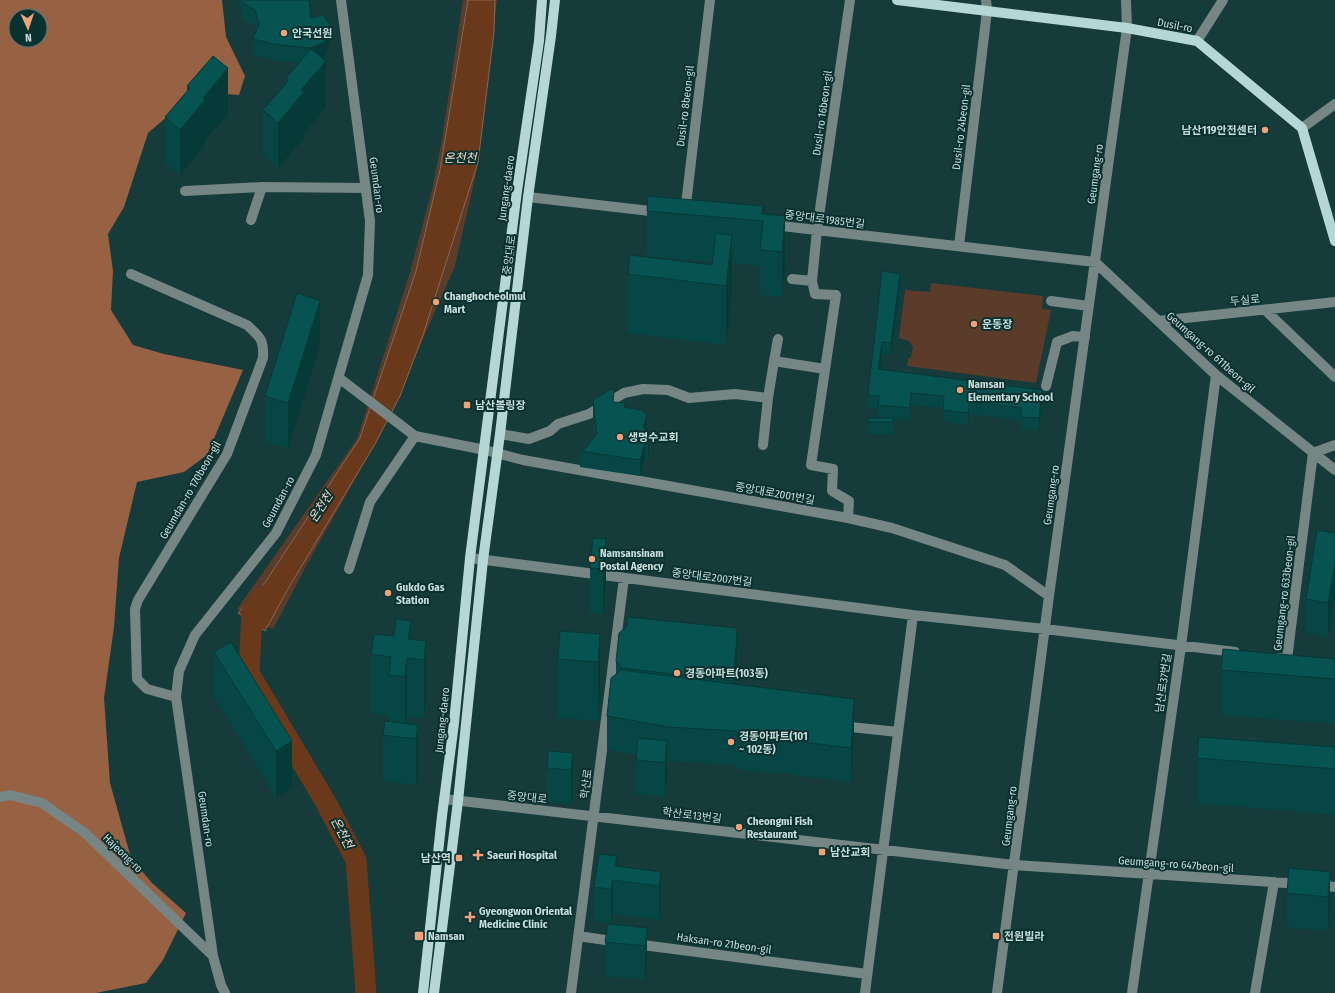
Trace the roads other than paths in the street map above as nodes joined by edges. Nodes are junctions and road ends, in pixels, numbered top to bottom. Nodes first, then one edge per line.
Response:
1 (341, 0) edge
2 (542, 0) edge
3 (555, 0) edge
4 (710, 0) edge
5 (850, 0) edge
6 (897, 0) edge
7 (986, 0) edge
8 (1126, 0) edge
9 (1223, 0) edge
10 (987, 11) junction
11 (1127, 28) junction
12 (1197, 41) junction
13 (1335, 104) edge
14 (1302, 128) junction
15 (262, 187) junction
16 (366, 188) junction
17 (185, 191) dead end
18 (528, 197) junction
19 (251, 220) dead end
20 (763, 224) edge
21 (817, 230) junction
22 (1335, 241) edge
23 (959, 246) junction
24 (1095, 262) junction
25 (131, 274) dead end
26 (792, 279) dead end
27 (812, 280) junction
28 (1051, 301) dead end
29 (1335, 302) edge
30 (1089, 306) junction
31 (1264, 310) junction
32 (1158, 321) junction
33 (1085, 337) junction
34 (778, 339) dead end
35 (774, 361) junction
36 (825, 369) junction
37 (1216, 375) junction
38 (1335, 377) edge
39 (339, 378) junction
40 (1046, 386) dead end
41 (768, 398) junction
42 (500, 434) junction
43 (415, 436) junction
44 (763, 445) dead end
45 (1335, 445) edge
46 (484, 450) junction
47 (1313, 453) junction
48 (497, 454) junction
49 (1335, 470) edge
50 (848, 518) junction
51 (470, 558) junction
52 (483, 560) junction
53 (349, 569) dead end
54 (624, 578) junction
55 (1049, 596) junction
56 (913, 615) junction
57 (1045, 629) junction
58 (1181, 646) junction
59 (1242, 653) edge
60 (1264, 656) edge
61 (176, 697) junction
62 (827, 724) edge
63 (898, 732) junction
64 (0, 797) edge
65 (444, 799) junction
66 (458, 801) junction
67 (594, 816) junction
68 (883, 849) junction
69 (1014, 865) junction
70 (1149, 874) junction
71 (1274, 882) junction
72 (1335, 887) edge
73 (578, 936) junction
74 (213, 956) junction
75 (867, 974) junction
76 (225, 993) edge
77 (423, 993) edge
78 (434, 993) edge
79 (571, 993) edge
80 (865, 993) edge
81 (996, 993) edge
82 (1132, 993) edge
83 (1256, 993) edge

1 - 16 street, Geumdan-ro
2 - 46 main road, Jungang-daero
3 - 18 main road, 중앙대로
4 - 18 street, Dusil-ro 8beon-gil
5 - 21 street, Dusil-ro 16beon-gil
6 - 10 main road, Dusil-ro
7 - 10 street, Dusil-ro 24beon-gil
8 - 11 street, Geumgang-ro
9 - 12 street
10 - 11 main road, Dusil-ro
10 - 23 street, Dusil-ro 24beon-gil
11 - 12 main road, Dusil-ro
11 - 24 street, Geumgang-ro
12 - 14 main road, Dusil-ro
13 - 14 street
14 - 22 main road
15 - 16 street
15 - 17 street
15 - 19 street
16 - 39 street, Geumdan-ro
18 - 42 main road, 중앙대로
20 - 21 street, 중앙대로1985번길
21 - 23 street, 중앙대로1985번길
21 - 27 street, Dusil-ro 16beon-gil
23 - 24 street, 중앙대로1985번길
24 - 30 street, Geumgang-ro
24 - 32 street, Geumgang-ro 611beon-gil
25 - 61 street, Geumdan-ro 170beon-gil
26 - 27 street
27 - 36 street
28 - 30 street
29 - 31 street, 두실로
30 - 33 street, Geumgang-ro
31 - 32 street, 두실로
31 - 38 street
32 - 37 street, Geumgang-ro 611beon-gil
33 - 40 street
33 - 55 street, Geumgang-ro
34 - 35 street
35 - 36 street
35 - 41 street
36 - 50 street
37 - 47 street, Geumgang-ro 611beon-gil
37 - 58 street, 남산로37번길
39 - 43 street
39 - 61 street, Geumdan-ro
41 - 42 street
41 - 44 street
42 - 48 main road, 중앙대로
43 - 46 street
43 - 53 street
45 - 47 street
46 - 48 street, 중앙대로2001번길
46 - 51 main road, Jungang-daero
47 - 49 street, Geumgang-ro 611beon-gil
47 - 60 street, Geumgang-ro 633beon-gil
48 - 50 street, 중앙대로2001번길
48 - 52 main road, 중앙대로
50 - 55 street, 중앙대로2001번길
51 - 52 street, 중앙대로2007번길
51 - 65 main road, Jungang-daero
52 - 54 street, 중앙대로2007번길
52 - 66 main road
54 - 56 street, 중앙대로2007번길
54 - 67 street, 학산로
55 - 57 street, Geumgang-ro
56 - 57 street, 중앙대로2007번길
56 - 63 street
57 - 58 street
57 - 69 street, Geumgang-ro
58 - 59 street
58 - 70 street, 남산로37번길
61 - 74 street, Geumdan-ro
62 - 63 street
63 - 68 street
64 - 74 street, Hajeong-ro
65 - 66 street, 중앙대로
65 - 77 main road, Jungang-daero
66 - 67 street, 중앙대로
66 - 78 main road
67 - 68 street, 학산로13번길
67 - 73 street, 학산로
68 - 69 street, 학산로13번길
68 - 75 street
69 - 70 street, Geumgang-ro 647beon-gil
69 - 81 street, Geumgang-ro
70 - 71 street, Geumgang-ro 647beon-gil
70 - 82 street, 남산로37번길
71 - 72 street, Geumgang-ro 647beon-gil
71 - 83 street
73 - 75 street, Haksan-ro 21beon-gil
73 - 79 street, 학산로
74 - 76 street, Geumdan-ro
75 - 80 street

